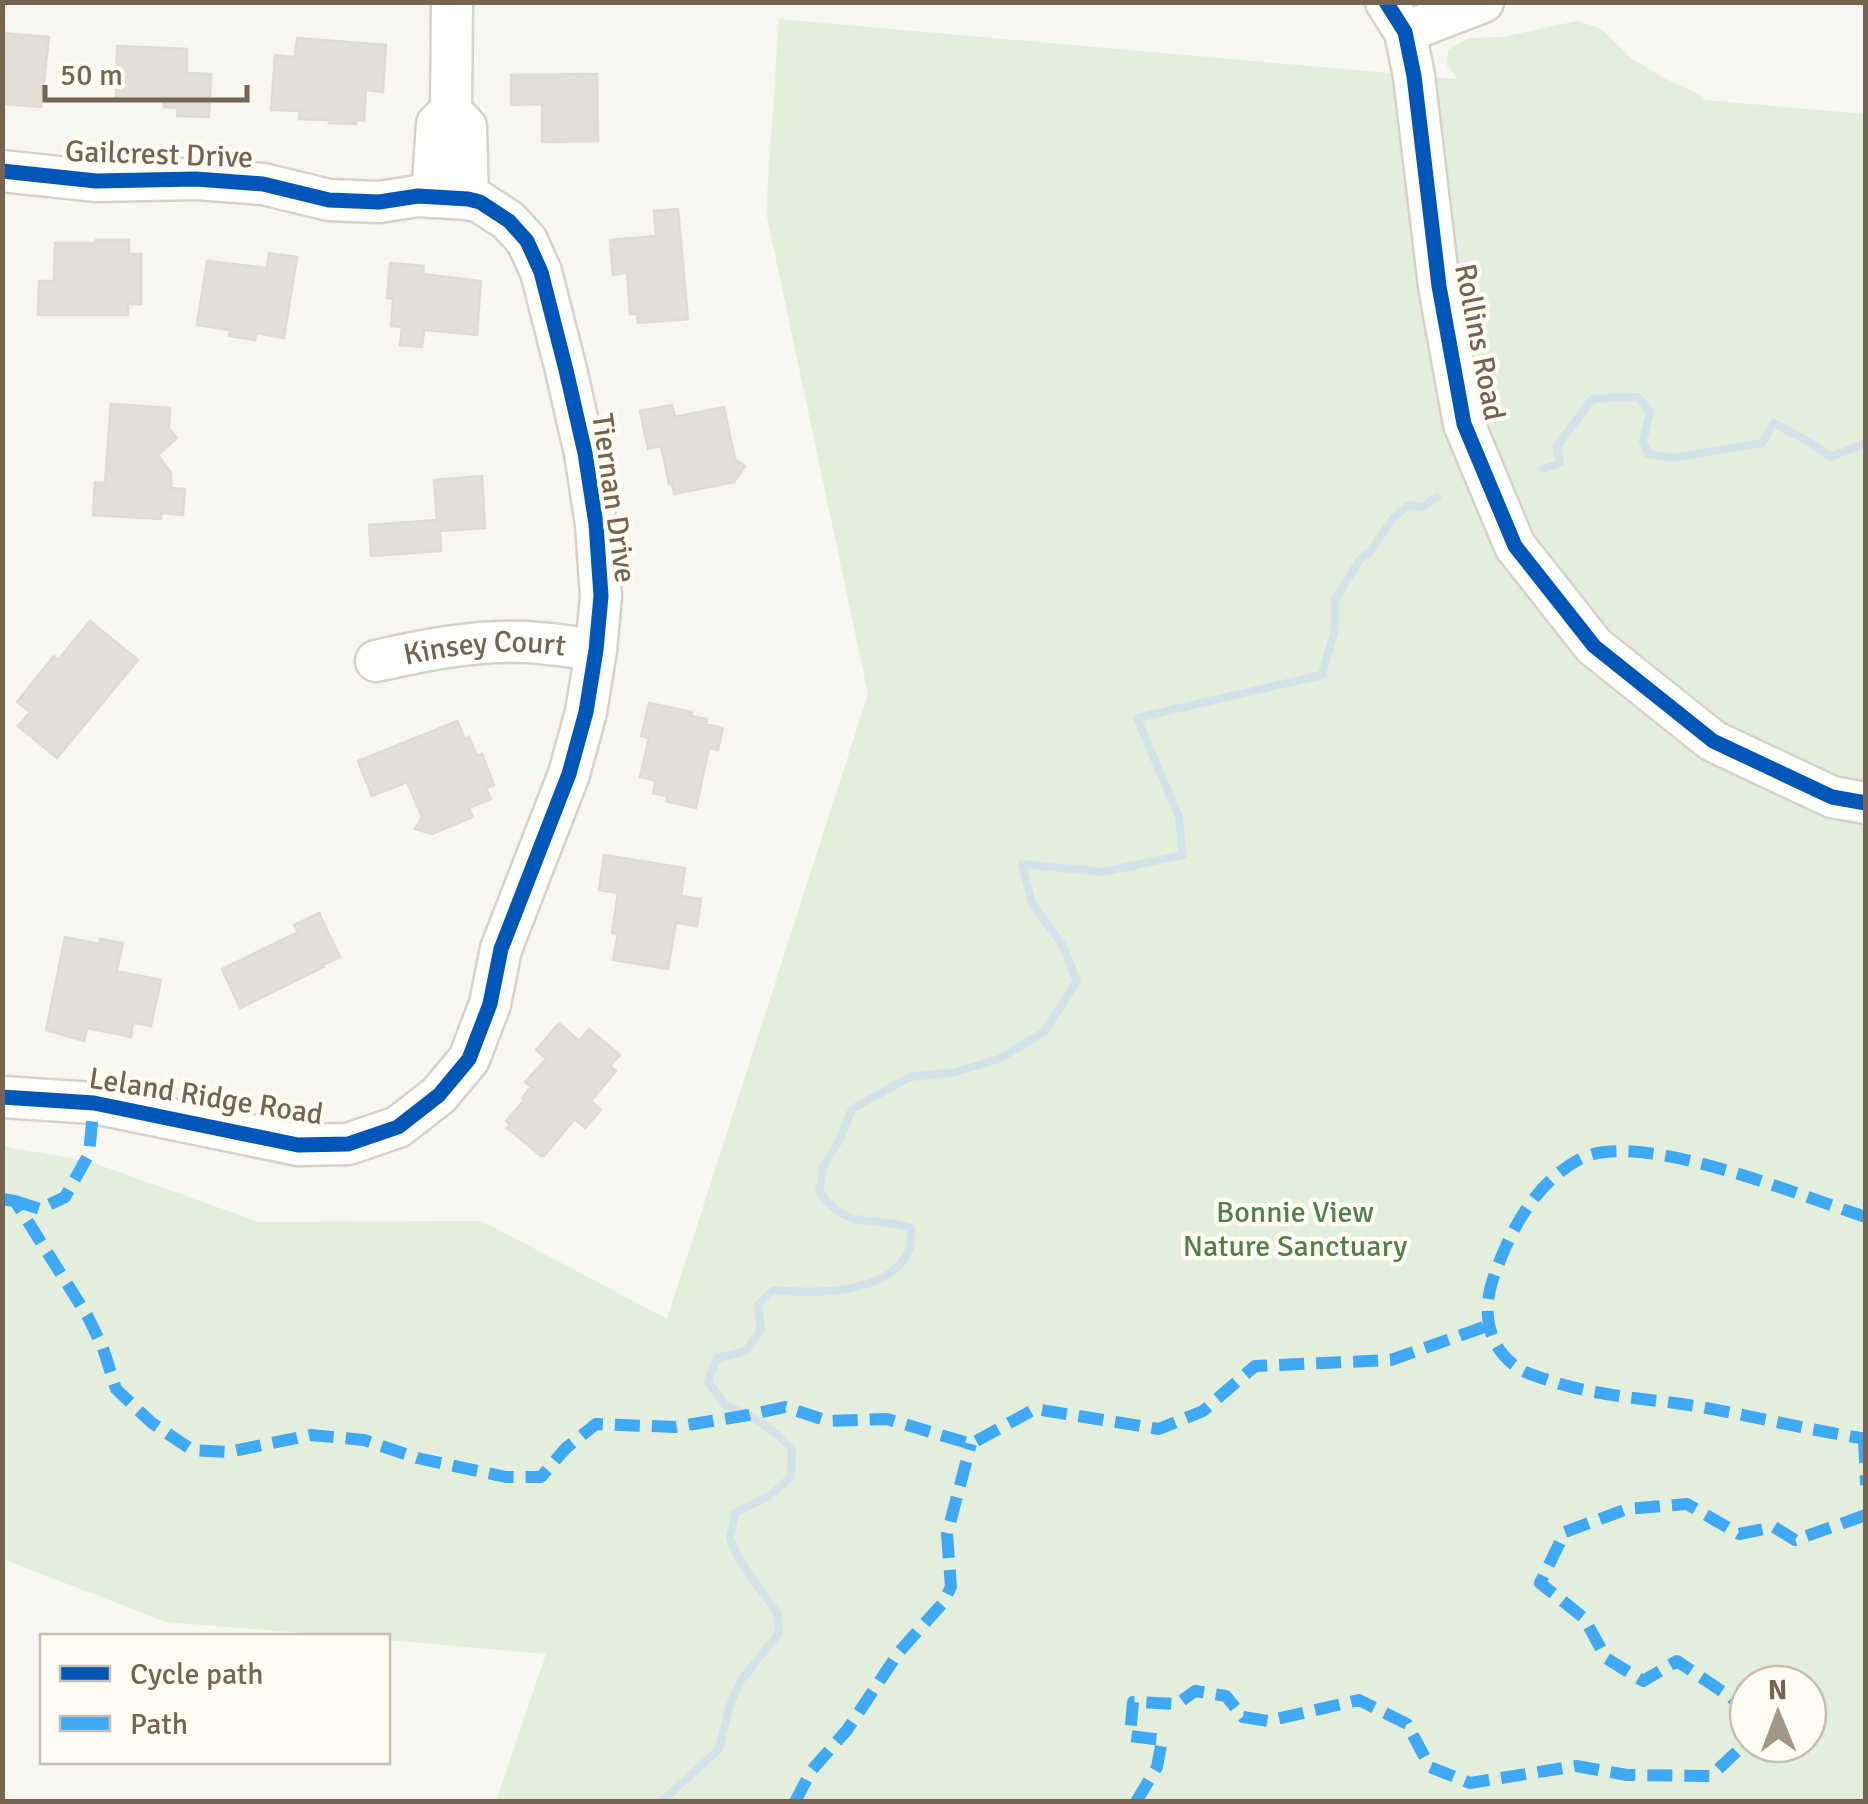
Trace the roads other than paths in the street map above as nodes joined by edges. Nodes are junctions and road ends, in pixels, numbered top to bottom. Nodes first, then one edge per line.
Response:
1 (452, 2) edge
2 (1484, 2) edge
3 (1396, 17) edge
4 (2, 171) edge
5 (450, 198) junction
6 (596, 650) junction
7 (376, 661) dead end
8 (1866, 802) edge
9 (2, 1098) edge
10 (398, 1127) joint

1 - 5 street
2 - 3 street
3 - 8 street, Rollins Road
4 - 5 street, Gailcrest Drive
5 - 6 street, Tiernan Drive
6 - 7 street, Kinsey Court
6 - 10 street, Tiernan Drive
9 - 10 street, Leland Ridge Road

